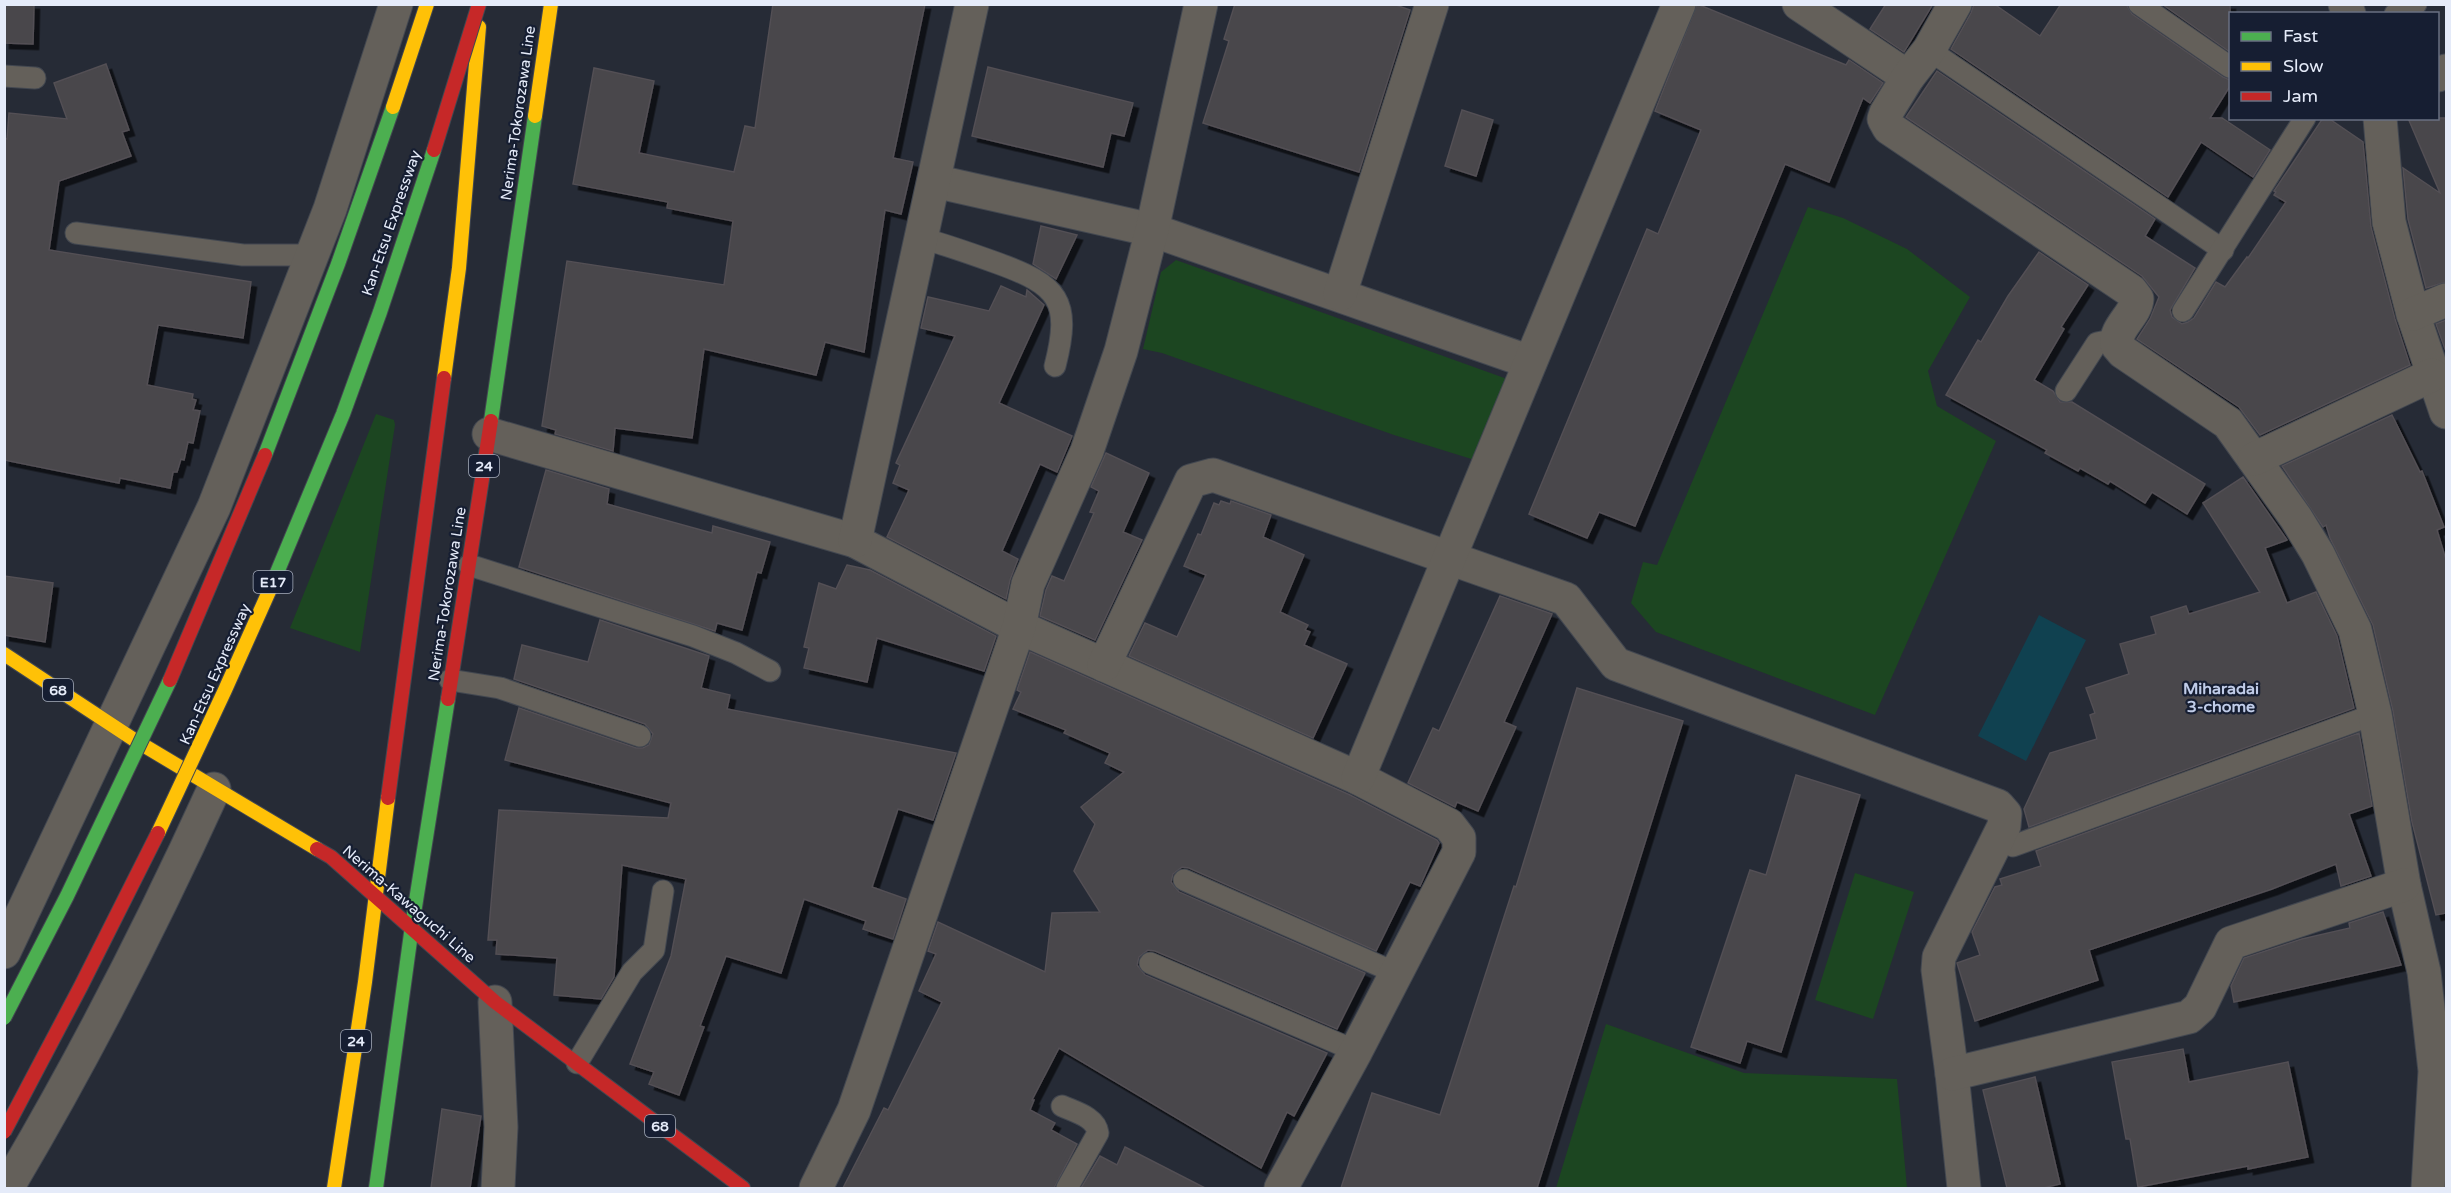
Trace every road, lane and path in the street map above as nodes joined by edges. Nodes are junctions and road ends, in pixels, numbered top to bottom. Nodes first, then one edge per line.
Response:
1 (396, 4) edge
2 (426, 4) edge
3 (480, 4) edge
4 (551, 4) edge
5 (972, 4) edge
6 (1200, 4) edge
7 (1432, 4) edge
8 (1679, 4) edge
9 (1799, 4) edge
10 (1955, 4) edge
11 (2139, 4) edge
12 (2416, 4) edge
13 (2399, 12) edge
14 (1929, 50) junction
15 (2229, 66) edge
16 (4, 76) edge
17 (1908, 76) junction
18 (35, 78) dead end
19 (2304, 120) edge
20 (2380, 120) edge
21 (934, 181) junction
22 (1152, 230) junction
23 (76, 233) dead end
24 (921, 238) junction
25 (2223, 250) junction
26 (312, 255) junction
27 (1340, 294) junction
28 (2446, 300) edge
29 (2183, 311) dead end
30 (2413, 314) junction
31 (2116, 339) junction
32 (1530, 362) junction
33 (1054, 366) dead end
34 (2432, 375) junction
35 (2066, 392) dead end
36 (2446, 412) edge
37 (489, 434) junction
38 (2254, 459) junction
39 (855, 541) junction
40 (1449, 557) junction
41 (469, 565) junction
42 (1019, 627) junction
43 (4, 654) edge
44 (1104, 665) junction
45 (770, 671) dead end
46 (450, 680) junction
47 (2375, 714) junction
48 (113, 726) junction
49 (640, 736) dead end
50 (1358, 778) junction
51 (214, 789) junction
52 (1999, 840) junction
53 (1184, 880) dead end
54 (2404, 885) junction
55 (663, 891) dead end
56 (375, 893) junction
57 (412, 927) junction
58 (4, 952) edge
59 (1150, 963) dead end
60 (1396, 973) junction
61 (495, 1002) junction
62 (4, 1018) edge
63 (1356, 1051) junction
64 (578, 1063) junction
65 (2440, 1070) edge
66 (1952, 1074) junction
67 (1062, 1106) dead end
68 (4, 1132) edge
69 (7, 1188) edge
70 (334, 1188) edge
71 (376, 1188) edge
72 (498, 1188) edge
73 (743, 1188) edge
74 (816, 1188) edge
75 (1067, 1188) edge
76 (1281, 1188) edge
77 (1964, 1188) edge
78 (2428, 1188) edge

1 - 26 street
2 - 62 main road, bridge
3 - 56 main road, Nerima-Tokorozawa Line / 24
3 - 68 main road, Kan-Etsu Expressway / E17, bridge
4 - 37 main road, Nerima-Tokorozawa Line / 24
5 - 21 street
6 - 22 street
7 - 27 street
8 - 32 street
9 - 17 street
10 - 14 street
11 - 15 lane
12 - 13 lane
14 - 17 street
14 - 25 lane
16 - 18 lane
17 - 31 street
19 - 25 lane
20 - 30 street
21 - 22 street
21 - 24 street
22 - 27 street
22 - 42 street
23 - 26 lane
24 - 33 lane
24 - 39 street
25 - 29 lane
26 - 48 street
27 - 32 street
28 - 30 street
30 - 34 street
31 - 35 lane
31 - 38 street
32 - 40 street
34 - 36 street
34 - 38 street
37 - 39 street
37 - 41 main road, Nerima-Tokorozawa Line / 24
38 - 47 street
39 - 42 street
40 - 44 street
40 - 50 street
40 - 52 street
41 - 45 lane
41 - 46 main road, Nerima-Tokorozawa Line / 24
42 - 44 street
42 - 74 street
43 - 48 main road, Nerima-Kawaguchi Line / 68
44 - 50 street
46 - 49 lane
46 - 57 main road, Nerima-Tokorozawa Line / 24
47 - 52 lane
47 - 54 street
48 - 51 main road, Nerima-Kawaguchi Line / 68
48 - 58 street
50 - 60 street
51 - 56 main road, Nerima-Kawaguchi Line / 68
51 - 69 street
52 - 66 street
53 - 60 lane
54 - 65 street
54 - 66 street
55 - 64 lane
56 - 57 main road, Nerima-Kawaguchi Line / 68
56 - 70 main road, Nerima-Tokorozawa Line / 24
57 - 61 main road, Nerima-Kawaguchi Line / 68
57 - 71 main road, Nerima-Tokorozawa Line / 24
59 - 63 lane
60 - 63 street
61 - 64 main road, Nerima-Kawaguchi Line / 68
61 - 72 street
63 - 76 street
64 - 73 main road, Nerima-Kawaguchi Line / 68
65 - 78 street
66 - 77 street
67 - 75 lane

